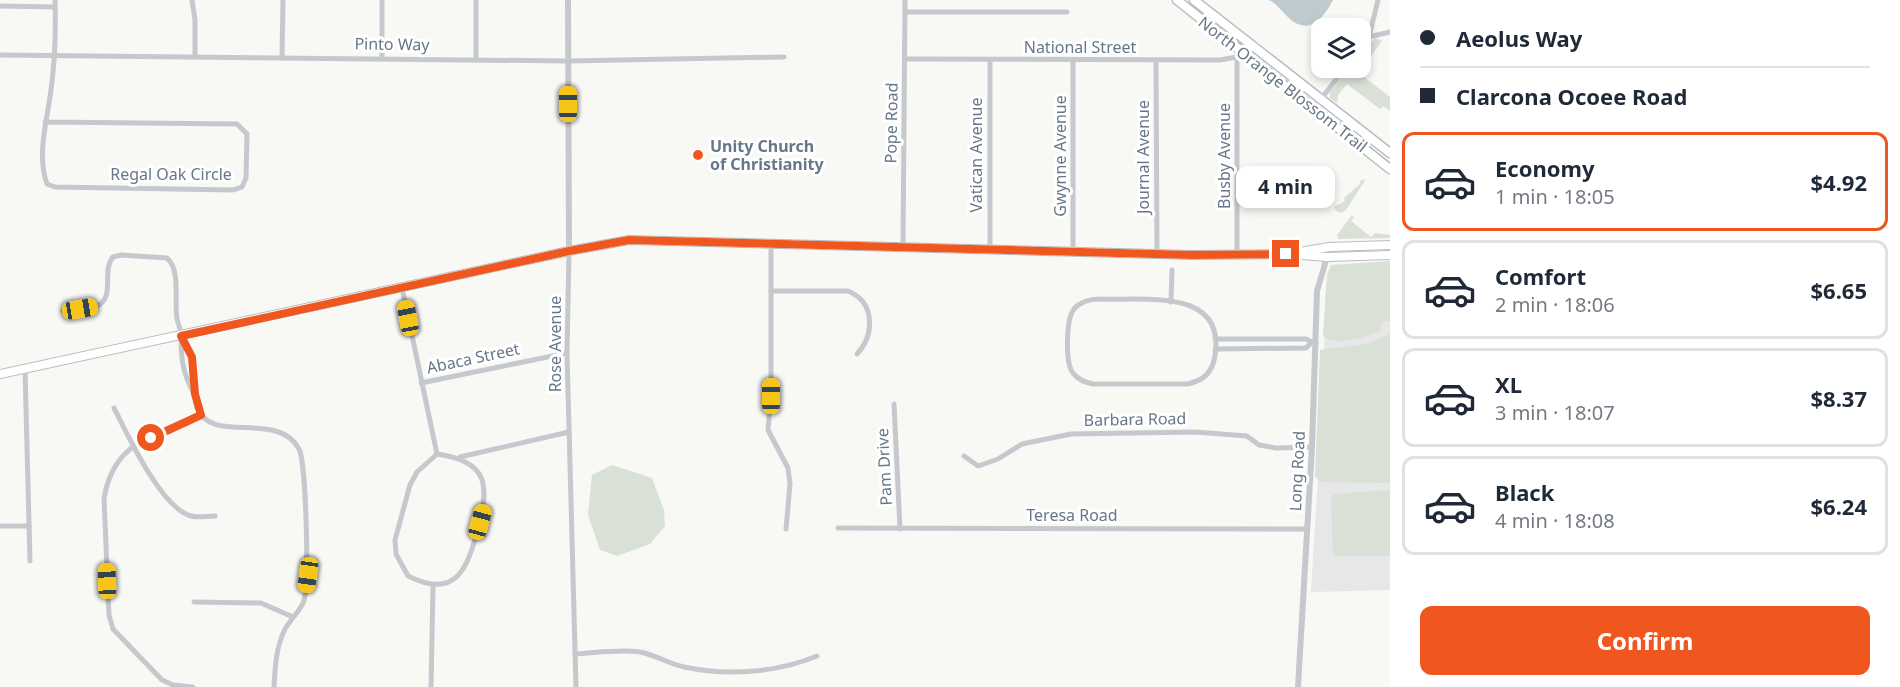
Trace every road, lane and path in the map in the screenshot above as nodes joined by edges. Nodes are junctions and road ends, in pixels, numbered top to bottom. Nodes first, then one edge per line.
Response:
1 (192, 0) edge
2 (283, 0) edge
3 (382, 0) edge
4 (476, 0) edge
5 (568, 0) edge
6 (905, 0) edge
7 (1177, 0) edge
8 (1194, 0) edge
9 (1378, 0) edge
10 (55, 3) edge
11 (0, 6) edge
12 (905, 12) junction
13 (1067, 12) dead end
14 (1371, 29) edge
15 (1390, 32) edge
16 (1371, 37) edge
17 (1249, 43) junction
18 (1240, 54) junction
19 (0, 55) edge
20 (55, 56) junction
21 (195, 56) junction
22 (282, 57) junction
23 (784, 57) dead end
24 (382, 58) junction
25 (476, 59) junction
26 (905, 59) junction
27 (1156, 60) junction
28 (568, 61) junction
29 (990, 61) junction
30 (1073, 61) junction
31 (1337, 78) edge
32 (1320, 99) junction
33 (1314, 108) junction
34 (45, 122) junction
35 (1390, 153) edge
36 (1390, 169) edge
37 (771, 242) junction
38 (1373, 245) junction
39 (1390, 245) edge
40 (903, 246) junction
41 (990, 249) junction
42 (569, 251) junction
43 (1073, 251) junction
44 (1157, 254) junction
45 (1289, 254) junction
46 (1237, 255) junction
47 (1390, 255) edge
48 (1327, 257) junction
49 (1172, 270) dead end
50 (402, 288) junction
51 (771, 291) junction
52 (1171, 302) junction
53 (63, 311) dead end
54 (181, 336) junction
55 (1215, 339) junction
56 (1313, 344) junction
57 (1215, 349) junction
58 (567, 352) junction
59 (857, 354) dead end
60 (25, 370) junction
61 (0, 374) edge
62 (421, 383) junction
63 (195, 394) junction
64 (894, 404) dead end
65 (114, 408) dead end
66 (201, 415) junction
67 (569, 432) junction
68 (134, 445) junction
69 (1312, 447) junction
70 (437, 454) junction
71 (964, 456) dead end
72 (459, 457) junction
73 (215, 516) dead end
74 (0, 526) edge
75 (29, 526) junction
76 (838, 528) dead end
77 (786, 529) dead end
78 (900, 529) junction
79 (1307, 529) junction
80 (30, 561) dead end
81 (433, 586) junction
82 (194, 602) dead end
83 (293, 617) junction
84 (575, 654) junction
85 (817, 656) dead end
86 (193, 687) edge
87 (274, 687) edge
88 (431, 687) edge
89 (576, 687) edge
90 (1298, 687) edge

1 - 21 street
2 - 22 street
3 - 24 street
4 - 25 street
5 - 28 street, Rose Avenue
6 - 12 street, Pope Road
7 - 18 main road, North Orange Blossom Trail
8 - 17 main road, North Orange Blossom Trail
9 - 14 street
10 - 11 street
10 - 20 street, Regal Oak Circle
12 - 13 street
12 - 26 street, Pope Road
15 - 16 street
17 - 18 street
17 - 32 main road, North Orange Blossom Trail
18 - 27 street, National Street
18 - 33 main road, North Orange Blossom Trail
18 - 46 street, Busby Avenue
19 - 20 street, Pinto Way
20 - 21 street, Pinto Way
20 - 34 street, Regal Oak Circle
21 - 22 street, Pinto Way
22 - 24 street, Pinto Way
23 - 28 street, Pinto Way
24 - 25 street, Pinto Way
25 - 28 street, Pinto Way
26 - 29 street, National Street
26 - 40 street, Pope Road
27 - 30 street, National Street
27 - 44 street, Journal Avenue
28 - 42 street, Rose Avenue
29 - 30 street, National Street
29 - 41 street, Vatican Avenue
30 - 43 street, Gwynne Avenue
31 - 32 street
32 - 33 street
32 - 35 main road, North Orange Blossom Trail
33 - 36 main road, North Orange Blossom Trail
34 - 34 street, Regal Oak Circle
37 - 40 main road
37 - 42 main road
37 - 51 street
38 - 39 main road
38 - 45 main road
38 - 48 main road
40 - 41 main road
41 - 43 main road
42 - 50 main road
42 - 58 street, Rose Avenue
43 - 44 main road
44 - 46 main road
45 - 46 main road
45 - 48 main road
47 - 48 main road
48 - 56 street, Long Road
49 - 52 street
50 - 54 main road
50 - 62 street
51 - 59 street
51 - 77 street
52 - 55 street
52 - 57 street
53 - 54 street
54 - 60 main road
54 - 63 street
54 - 63 street
55 - 56 street
55 - 57 street
56 - 57 street
56 - 69 street, Long Road
58 - 62 street, Abaca Street
58 - 67 street, Rose Avenue
60 - 61 main road
60 - 75 street
62 - 70 street
63 - 66 street
64 - 78 street, Pam Drive
65 - 68 street
66 - 68 street
66 - 83 street
67 - 72 street
67 - 84 street, Rose Avenue
68 - 73 street
68 - 86 street
69 - 71 street, Barbara Road
69 - 79 street, Long Road
70 - 72 street
70 - 81 street
72 - 81 street
74 - 75 street
75 - 80 street
76 - 78 street, Teresa Road
78 - 79 street, Teresa Road
79 - 90 street, Long Road
81 - 88 street
82 - 83 street
83 - 87 street
84 - 85 street
84 - 89 street, Rose Avenue

